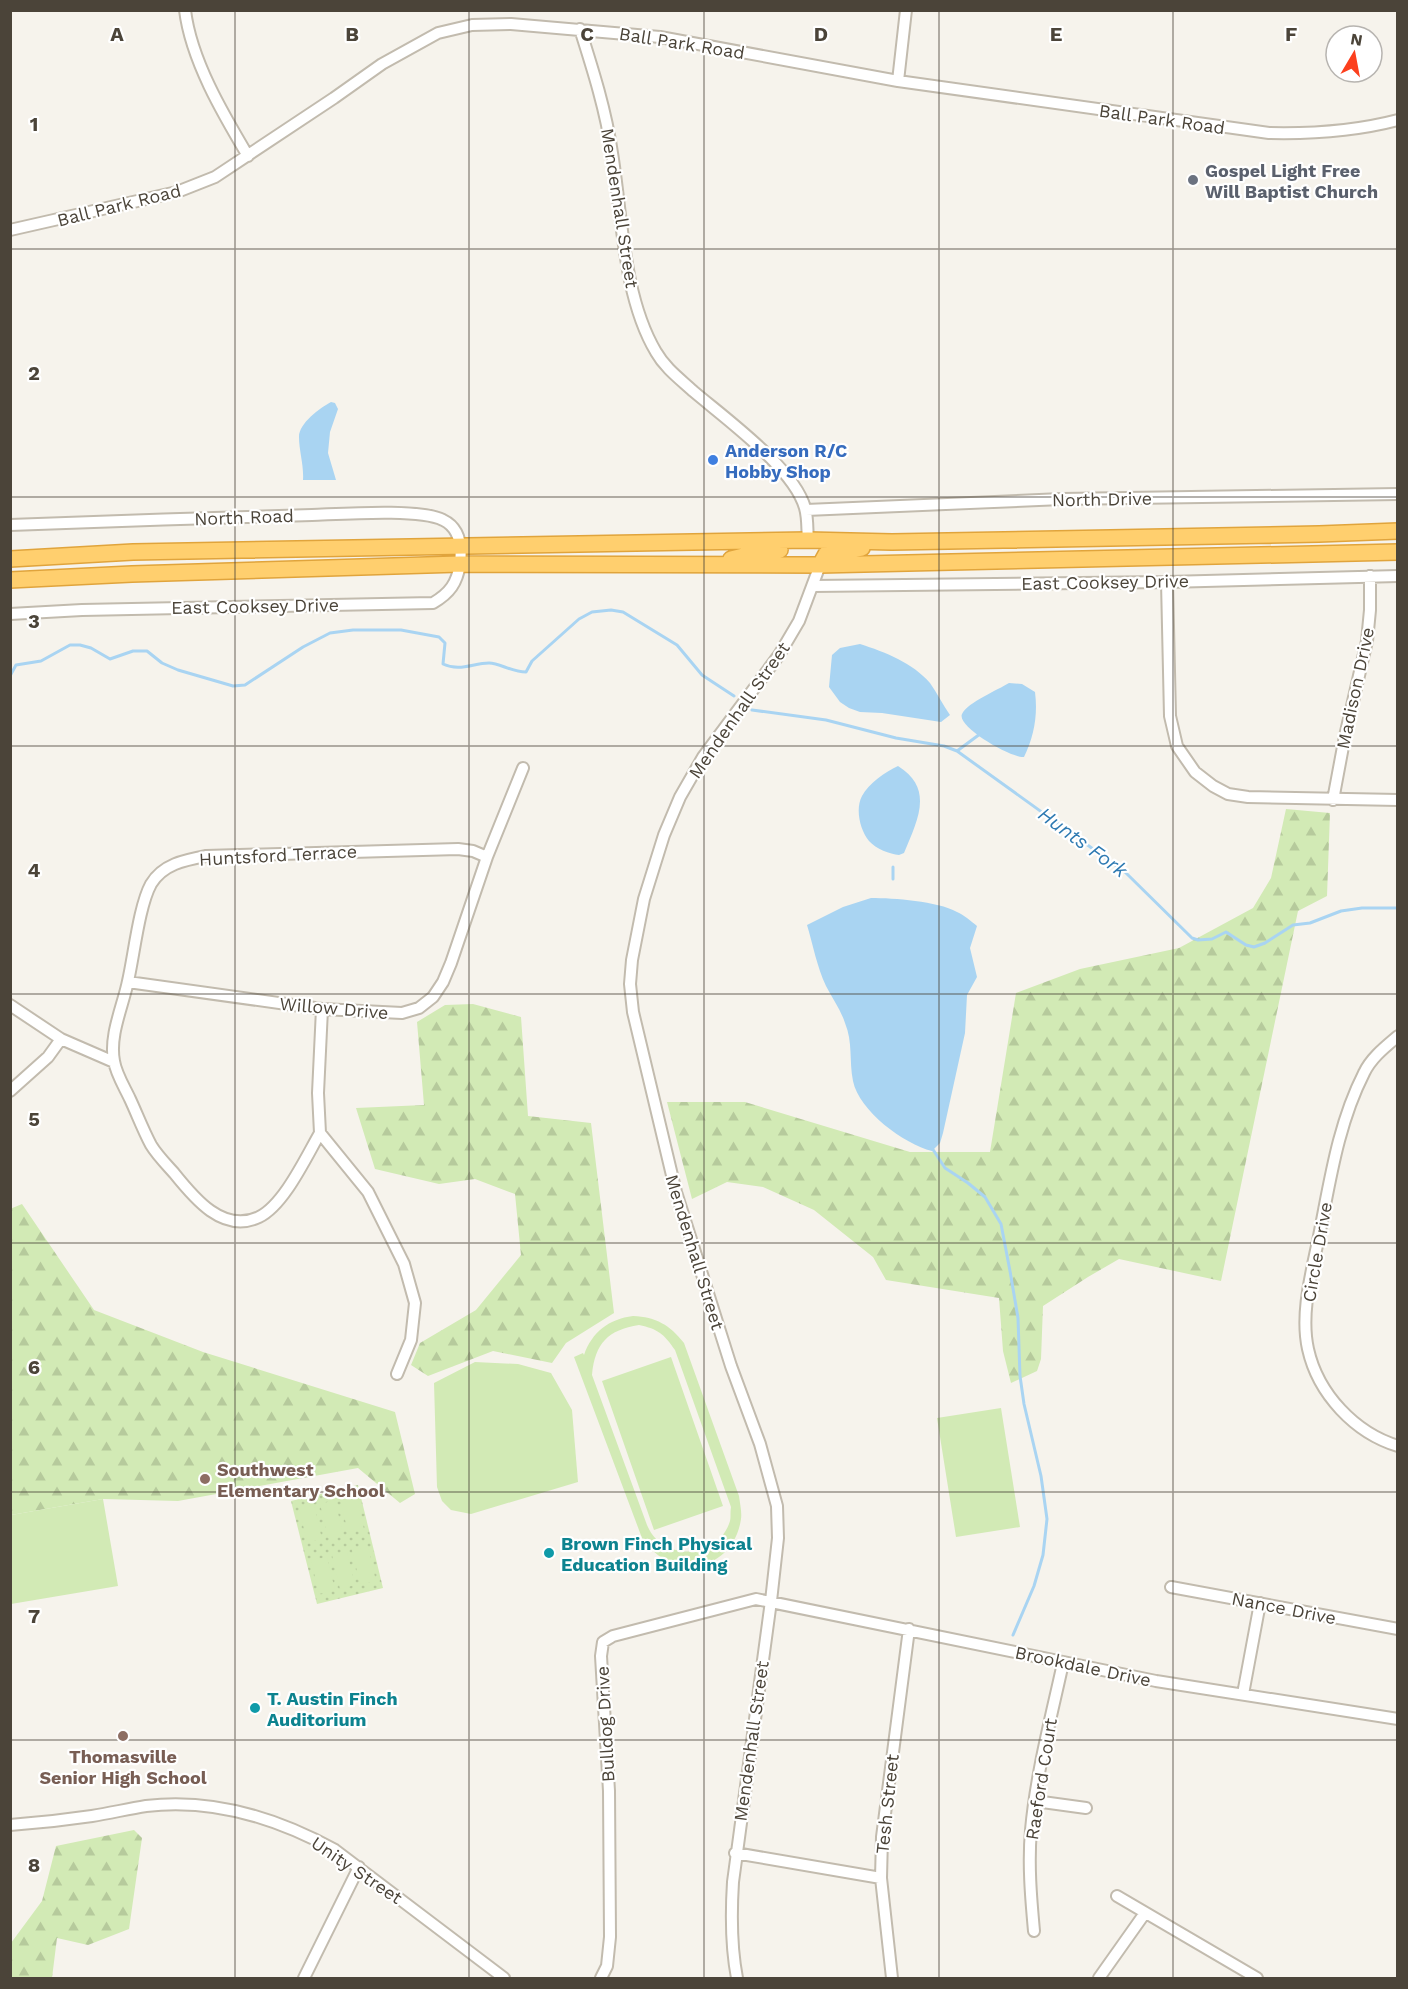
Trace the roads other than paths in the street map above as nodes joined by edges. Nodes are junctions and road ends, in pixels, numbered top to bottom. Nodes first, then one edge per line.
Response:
1 (185, 10) edge
2 (906, 10) edge
3 (580, 29) junction
4 (898, 81) junction
5 (1398, 120) edge
6 (248, 156) junction
7 (10, 230) edge
8 (1398, 494) edge
9 (806, 510) junction
10 (10, 525) edge
11 (1398, 531) edge
12 (808, 540) junction
13 (892, 542) junction
14 (461, 547) junction
15 (1398, 552) edge
16 (10, 559) edge
17 (460, 564) junction
18 (710, 565) junction
19 (820, 565) junction
20 (1370, 576) junction
21 (1398, 576) edge
22 (10, 580) edge
23 (1167, 582) junction
24 (813, 586) junction
25 (10, 614) edge
26 (523, 768) dead end
27 (1333, 800) junction
28 (1398, 800) edge
29 (487, 857) junction
30 (128, 982) junction
31 (10, 1005) edge
32 (322, 1009) junction
33 (1398, 1036) edge
34 (61, 1039) junction
35 (114, 1062) junction
36 (10, 1091) edge
37 (320, 1133) junction
38 (397, 1374) dead end
39 (1398, 1446) edge
40 (1171, 1587) dead end
41 (771, 1601) junction
42 (1260, 1603) junction
43 (909, 1629) junction
44 (1398, 1629) edge
45 (1063, 1663) junction
46 (1243, 1694) junction
47 (1398, 1719) edge
48 (1035, 1801) junction
49 (1086, 1808) dead end
50 (10, 1825) edge
51 (735, 1853) junction
52 (359, 1867) junction
53 (881, 1878) junction
54 (1117, 1896) dead end
55 (1145, 1913) junction
56 (1034, 1931) dead end
57 (304, 1978) edge
58 (504, 1978) edge
59 (601, 1978) edge
60 (737, 1978) edge
61 (892, 1978) edge
62 (1099, 1978) edge
63 (1257, 1978) edge

1 - 6 street
2 - 4 street
3 - 4 street, Ball Park Road
3 - 6 street, Ball Park Road
3 - 9 street, Mendenhall Street
4 - 5 street, Ball Park Road
6 - 7 street, Ball Park Road
8 - 9 street, North Drive
9 - 12 street, Mendenhall Street
10 - 14 street, North Road
11 - 13 highway
12 - 13 highway
12 - 14 highway
12 - 18 highway
13 - 19 highway
14 - 16 highway
14 - 17 street, East Cooksey Drive
15 - 19 highway
17 - 18 highway
17 - 22 highway
17 - 25 street, East Cooksey Drive
18 - 19 highway
19 - 24 street, Mendenhall Street
20 - 21 street, East Cooksey Drive
20 - 23 street, East Cooksey Drive
20 - 27 street, Madison Drive
23 - 24 street, East Cooksey Drive
23 - 27 street
24 - 41 street, Mendenhall Street
26 - 29 street, Willow Drive
27 - 28 street
29 - 30 street, Huntsford Terrace
29 - 32 street, Willow Drive
30 - 32 street, Willow Drive
30 - 35 street, Huntsford Terrace
31 - 34 street
32 - 37 street
33 - 39 street, Circle Drive
34 - 35 street
34 - 36 street
35 - 37 street
37 - 38 street
40 - 42 street, Nance Drive
41 - 43 street, Brookdale Drive
41 - 51 street, Mendenhall Street
41 - 59 street, Bulldog Drive
42 - 44 street, Nance Drive
42 - 46 street
43 - 45 street, Brookdale Drive
43 - 53 street, Tesh Street
45 - 46 street, Brookdale Drive
45 - 48 street, Raeford Court
46 - 47 street, Brookdale Drive
48 - 49 street
48 - 56 street, Raeford Court
50 - 52 street, Unity Street
51 - 53 street
51 - 60 street, Mendenhall Street
52 - 57 street
52 - 58 street, Unity Street
53 - 61 street, Tesh Street
54 - 55 street
55 - 62 street
55 - 63 street

